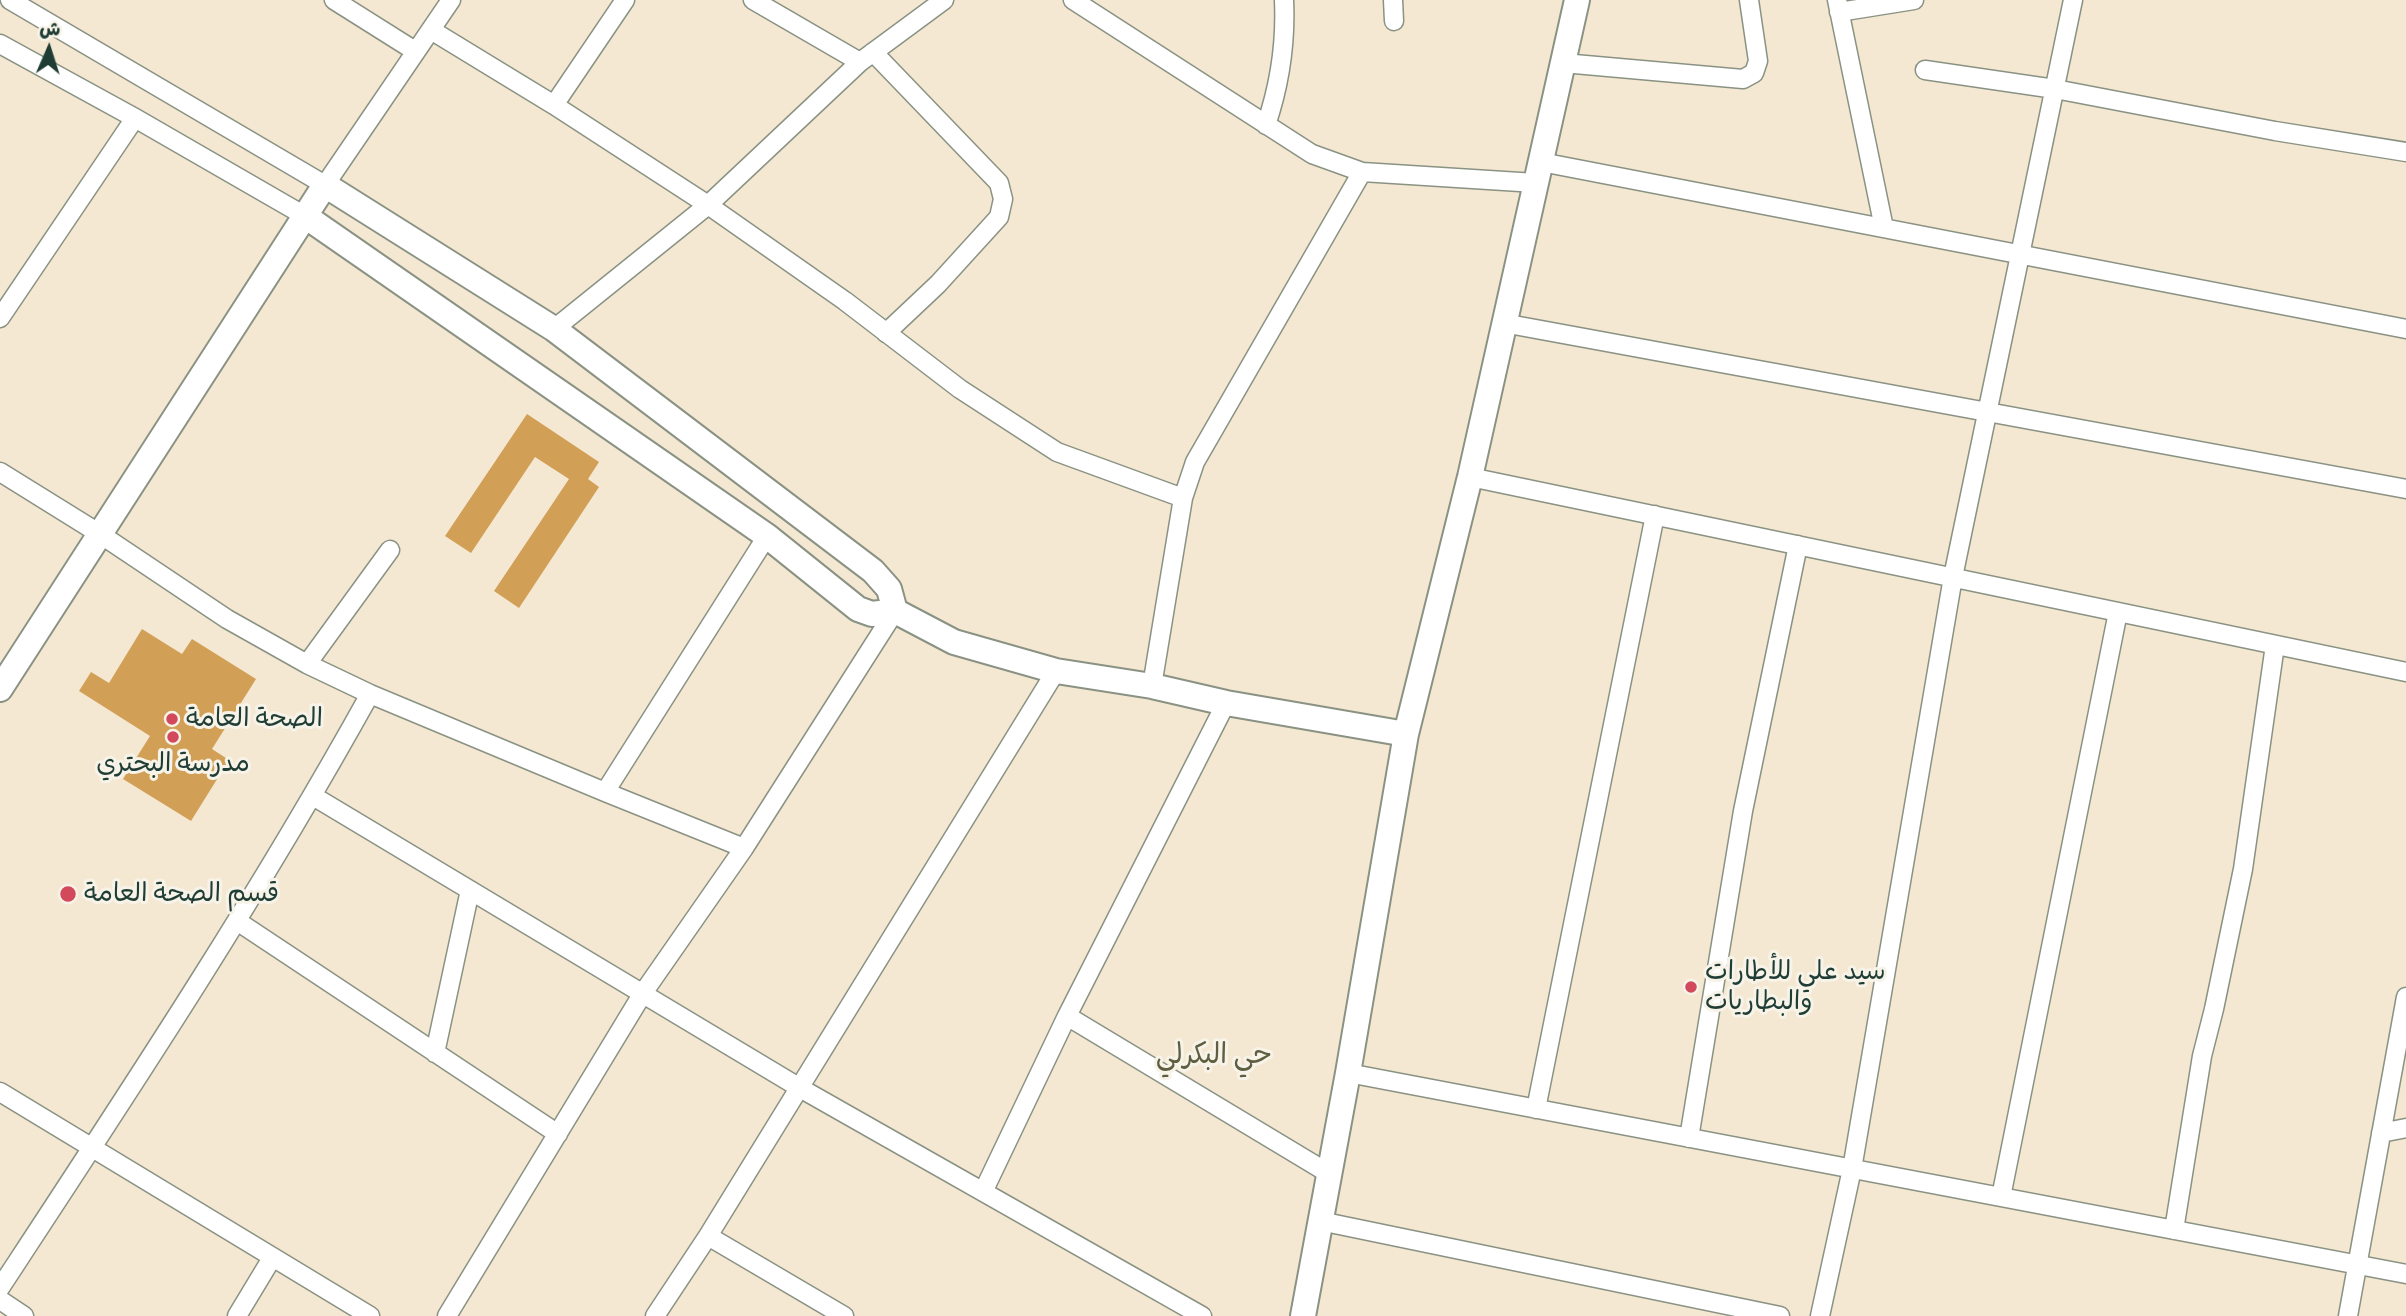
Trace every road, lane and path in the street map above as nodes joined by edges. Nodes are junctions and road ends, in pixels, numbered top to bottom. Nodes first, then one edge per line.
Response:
1 (10, 0) edge
2 (334, 0) edge
3 (451, 0) edge
4 (625, 0) edge
5 (753, 0) edge
6 (944, 0) edge
7 (1073, 0) edge
8 (1284, 0) edge
9 (1393, 0) edge
10 (1577, 0) edge
11 (1749, 0) edge
12 (1914, 0) edge
13 (2073, 0) edge
14 (1838, 6) edge
15 (1394, 21) dead end
16 (430, 30) junction
17 (0, 44) edge
18 (415, 51) junction
19 (866, 57) junction
20 (1563, 62) junction
21 (1925, 70) dead end
22 (2055, 89) junction
23 (554, 105) junction
24 (135, 118) junction
25 (1266, 125) junction
26 (2406, 152) edge
27 (1362, 172) junction
28 (1539, 172) junction
29 (325, 185) junction
30 (708, 205) junction
31 (306, 216) junction
32 (1884, 228) junction
33 (2020, 254) junction
34 (0, 318) edge
35 (1503, 323) junction
36 (554, 329) junction
37 (2406, 329) edge
38 (886, 333) junction
39 (1986, 412) junction
40 (0, 472) edge
41 (1471, 477) junction
42 (2406, 489) edge
43 (1183, 498) junction
44 (1655, 515) junction
45 (100, 534) junction
46 (767, 536) junction
47 (1798, 545) junction
48 (390, 550) dead end
49 (1953, 577) junction
50 (895, 611) junction
51 (2118, 612) junction
52 (2275, 645) junction
53 (307, 664) junction
54 (1056, 671) junction
55 (2406, 672) edge
56 (1152, 686) junction
57 (0, 688) edge
58 (370, 694) junction
59 (1226, 703) junction
60 (1406, 734) junction
61 (605, 792) junction
62 (313, 796) junction
63 (744, 848) junction
64 (470, 890) junction
65 (237, 921) junction
66 (643, 993) junction
67 (2406, 997) edge
68 (1067, 1016) junction
69 (435, 1053) junction
70 (1348, 1073) junction
71 (800, 1088) junction
72 (0, 1092) edge
73 (1536, 1109) junction
74 (2406, 1128) edge
75 (2381, 1133) junction
76 (558, 1134) junction
77 (1689, 1138) junction
78 (92, 1148) junction
79 (1853, 1169) junction
80 (1328, 1173) junction
81 (984, 1192) junction
82 (2001, 1197) junction
83 (1320, 1221) junction
84 (2174, 1230) junction
85 (708, 1236) junction
86 (272, 1258) junction
87 (2357, 1265) junction
88 (2406, 1274) edge
89 (0, 1288) edge
90 (0, 1300) edge
91 (24, 1316) edge
92 (237, 1316) edge
93 (370, 1316) edge
94 (447, 1316) edge
95 (654, 1316) edge
96 (844, 1316) edge
97 (1202, 1316) edge
98 (1303, 1316) edge
99 (1780, 1316) edge
100 (1820, 1316) edge
101 (2348, 1316) edge

1 - 29 street
2 - 18 street
3 - 16 street
4 - 23 street
5 - 19 street
6 - 19 street
7 - 25 street
8 - 25 street
9 - 15 street
10 - 20 street
11 - 20 street
12 - 14 street
13 - 22 street
14 - 32 street
16 - 18 street
16 - 23 street
17 - 24 street
18 - 29 street
19 - 30 street
19 - 38 street
20 - 28 street
21 - 22 street
22 - 26 street
22 - 33 street
23 - 30 street
24 - 31 street
24 - 34 street
25 - 27 street
27 - 28 street
27 - 43 street
28 - 32 street
28 - 35 street
29 - 31 street
29 - 36 street
30 - 36 street
30 - 38 street
31 - 45 street
31 - 46 street
32 - 33 street
33 - 37 street
33 - 39 street
35 - 39 street
35 - 41 street
36 - 50 street
38 - 43 street
39 - 42 street
39 - 49 street
40 - 45 street
41 - 44 street
41 - 60 street
43 - 56 street
44 - 47 street
44 - 73 street
45 - 53 street
45 - 57 street
46 - 50 street
46 - 61 street
47 - 49 street
47 - 77 street
48 - 53 street
49 - 51 street
49 - 79 street
50 - 54 street
50 - 63 street
51 - 52 street
51 - 82 street
52 - 55 street
52 - 84 street
53 - 58 street
54 - 56 street
54 - 71 street
56 - 59 street
58 - 61 street
58 - 62 street
59 - 60 street
59 - 68 street
60 - 70 street
61 - 63 street
62 - 64 street
62 - 65 street
63 - 66 street
64 - 66 street
64 - 69 street
65 - 69 street
65 - 78 street
66 - 71 street
66 - 76 street
67 - 75 street
68 - 80 street
68 - 81 street
69 - 76 street
70 - 73 street
70 - 80 street
71 - 81 street
71 - 85 street
72 - 78 street
73 - 77 street
74 - 75 street
75 - 87 street
76 - 94 street
77 - 79 street
78 - 86 street
78 - 89 street
79 - 82 street
79 - 100 street
80 - 83 street
81 - 97 street
82 - 84 street
83 - 98 street
83 - 99 street
84 - 87 street
85 - 95 street
85 - 96 street
86 - 92 street
86 - 93 street
87 - 88 street
87 - 101 street
90 - 91 street

